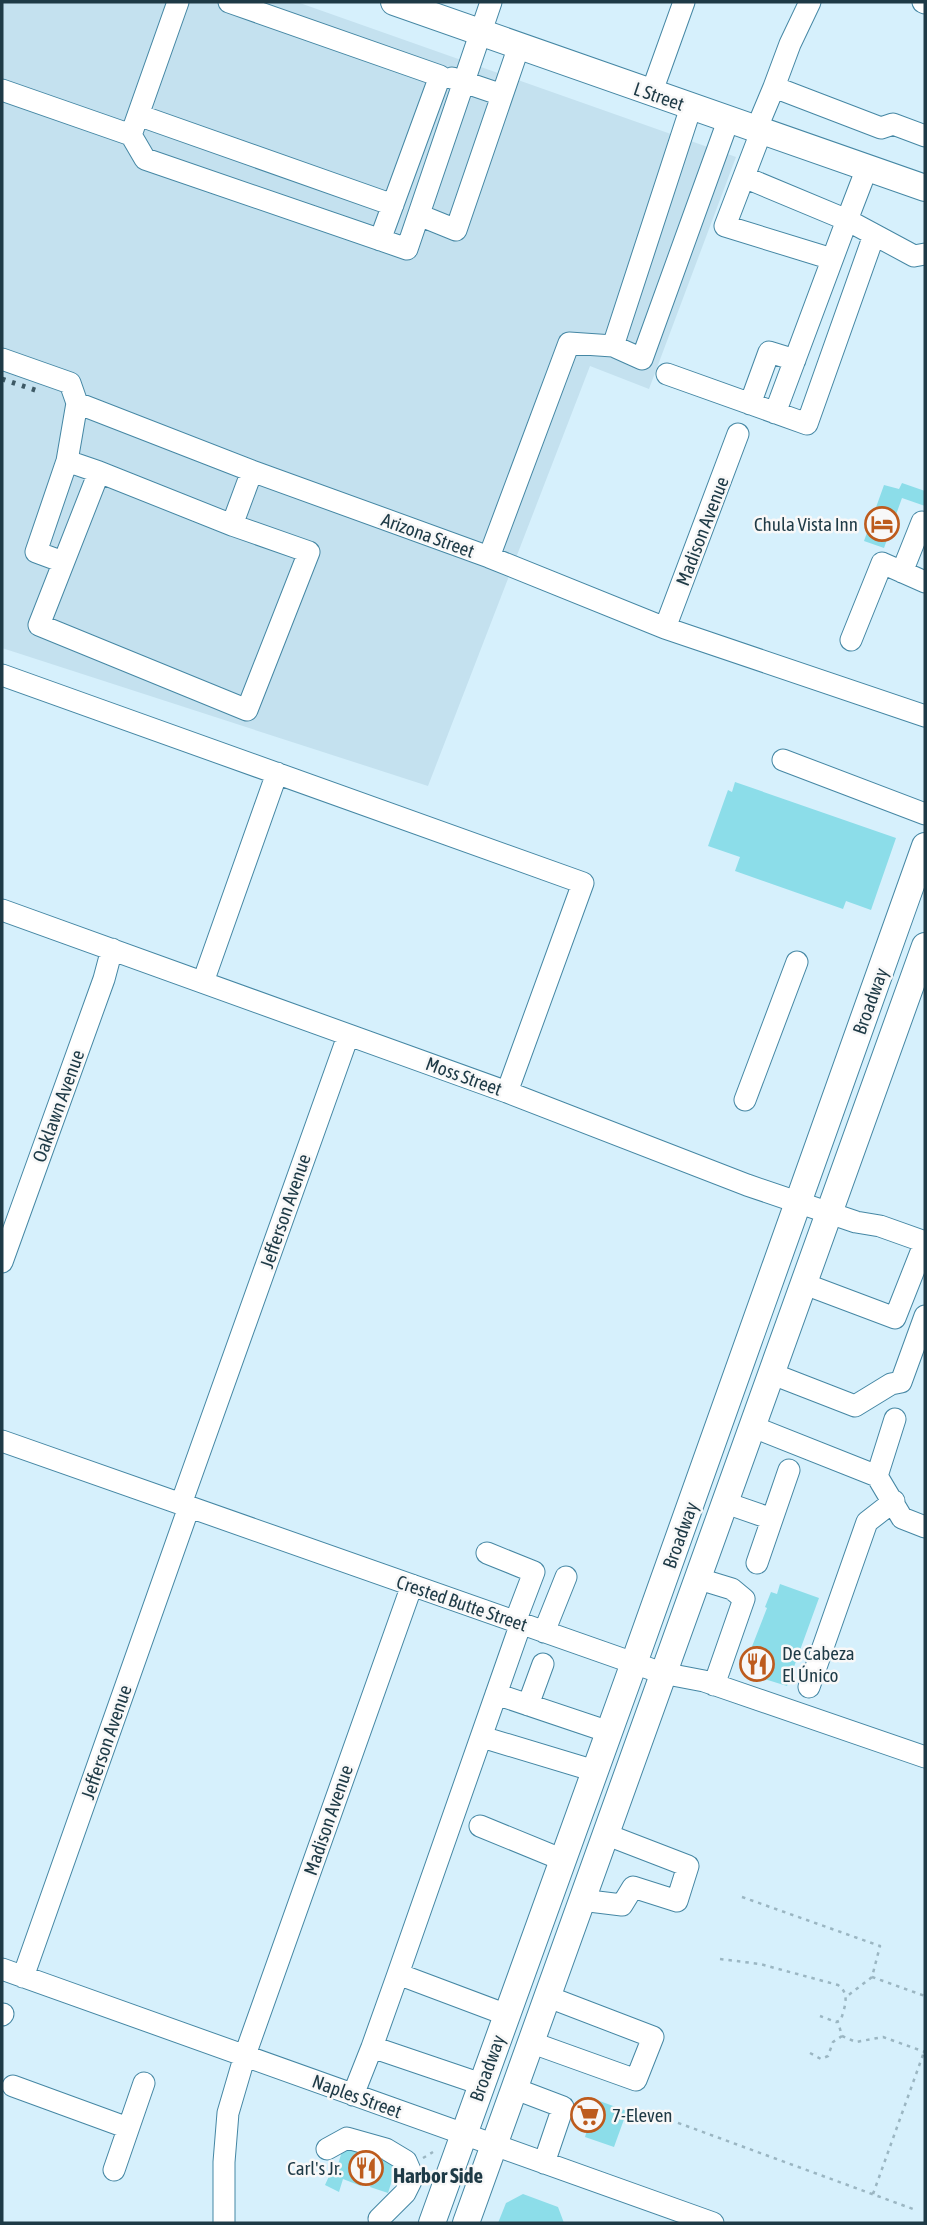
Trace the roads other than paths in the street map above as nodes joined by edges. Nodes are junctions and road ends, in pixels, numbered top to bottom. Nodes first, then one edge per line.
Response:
1 (177, 2) edge
2 (229, 2) edge
3 (394, 2) edge
4 (491, 2) edge
5 (684, 2) edge
6 (810, 2) edge
7 (480, 33) junction
8 (519, 46) junction
9 (440, 76) junction
10 (464, 80) junction
11 (774, 87) junction
12 (2, 90) edge
13 (651, 94) junction
14 (502, 95) junction
15 (691, 107) junction
16 (729, 121) junction
17 (134, 125) junction
18 (758, 131) junction
19 (925, 136) edge
20 (867, 168) junction
21 (744, 177) junction
22 (925, 188) edge
23 (393, 205) junction
24 (419, 215) junction
25 (847, 220) junction
26 (652, 228) junction
27 (874, 234) junction
28 (686, 236) junction
29 (380, 240) junction
30 (925, 254) edge
31 (832, 259) junction
32 (613, 346) junction
33 (2, 359) edge
34 (795, 360) junction
35 (667, 374) dead end
36 (77, 403) junction
37 (750, 404) junction
38 (775, 413) junction
39 (738, 434) dead end
40 (67, 461) junction
41 (252, 471) junction
42 (99, 472) junction
43 (922, 522) dead end
44 (232, 525) junction
45 (489, 557) junction
46 (64, 562) junction
47 (902, 572) junction
48 (925, 582) edge
49 (665, 628) junction
50 (851, 640) dead end
51 (2, 675) edge
52 (925, 716) edge
53 (783, 760) dead end
54 (277, 773) junction
55 (925, 814) edge
56 (925, 846) edge
57 (2, 910) edge
58 (112, 949) junction
59 (924, 954) edge
60 (797, 962) dead end
61 (203, 982) junction
62 (916, 997) edge
63 (348, 1036) junction
64 (508, 1091) junction
65 (745, 1100) dead end
66 (798, 1202) junction
67 (828, 1212) junction
68 (925, 1242) edge
69 (2, 1262) edge
70 (802, 1283) junction
71 (925, 1316) edge
72 (770, 1373) junction
73 (895, 1419) dead end
74 (751, 1426) junction
75 (2, 1441) edge
76 (789, 1470) dead end
77 (877, 1476) junction
78 (894, 1501) junction
79 (723, 1503) junction
80 (185, 1505) junction
81 (772, 1519) junction
82 (925, 1527) edge
83 (486, 1553) dead end
84 (757, 1563) dead end
85 (566, 1577) dead end
86 (696, 1578) junction
87 (412, 1585) junction
88 (518, 1623) junction
89 (544, 1632) junction
90 (634, 1663) junction
91 (542, 1664) dead end
92 (662, 1673) junction
93 (713, 1685) junction
94 (809, 1687) dead end
95 (496, 1694) junction
96 (528, 1705) junction
97 (609, 1732) junction
98 (482, 1737) junction
99 (925, 1757) edge
100 (595, 1772) junction
101 (480, 1826) dead end
102 (605, 1834) junction
103 (563, 1860) junction
104 (581, 1900) junction
105 (2, 1969) edge
106 (398, 1974) junction
107 (23, 1977) junction
108 (546, 1996) junction
109 (507, 2015) junction
110 (530, 2042) junction
111 (372, 2047) junction
112 (245, 2055) junction
113 (144, 2083) dead end
114 (481, 2084) junction
115 (13, 2086) dead end
116 (513, 2088) junction
117 (353, 2095) junction
118 (128, 2128) junction
119 (463, 2134) junction
120 (493, 2145) junction
121 (327, 2149) dead end
122 (544, 2163) junction
123 (114, 2170) dead end
124 (379, 2219) dead end
125 (223, 2223) edge
126 (432, 2223) edge
127 (466, 2223) edge
128 (713, 2223) edge

1 - 17 street
2 - 9 street
3 - 7 main road, L Street
4 - 7 street
5 - 13 street
6 - 11 street
7 - 8 main road, L Street
7 - 10 street
8 - 13 main road, L Street
8 - 14 street
9 - 10 street
9 - 23 street
10 - 14 street
10 - 24 street
11 - 18 street
11 - 19 street
12 - 17 street
13 - 15 main road, L Street
14 - 24 street
15 - 16 main road, L Street
15 - 26 street
16 - 18 main road, L Street
16 - 28 street
17 - 23 street
17 - 29 street
18 - 20 main road, L Street
18 - 21 street
20 - 22 main road, L Street
20 - 25 street
21 - 25 street
21 - 31 street
23 - 29 street
24 - 29 street
25 - 27 street
25 - 31 street
26 - 28 street
26 - 32 street
27 - 30 street
27 - 38 street
28 - 32 street
31 - 34 street
32 - 45 street
33 - 36 street
34 - 37 street
34 - 38 street
35 - 37 street
36 - 40 street
36 - 41 street, Arizona Street
37 - 38 street
39 - 49 street, Madison Avenue
40 - 42 street
40 - 46 street
41 - 44 street
41 - 45 street, Arizona Street
42 - 44 street
42 - 46 street
43 - 47 street
44 - 46 street
45 - 49 street, Arizona Street
47 - 48 street
47 - 50 street
49 - 52 street, Arizona Street
51 - 54 street
53 - 55 street
54 - 61 street
54 - 64 street
56 - 66 main road, Broadway
57 - 58 street, Moss Street
58 - 61 street, Moss Street
58 - 69 street, Oaklawn Avenue
59 - 62 main road, Broadway
60 - 65 street
61 - 63 street, Moss Street
62 - 67 main road, Broadway
63 - 64 street, Moss Street
63 - 80 street, Jefferson Avenue
64 - 66 street, Moss Street
66 - 67 street, Moss Street
66 - 90 main road, Broadway
67 - 68 street, Moss Street
67 - 70 main road, Broadway
68 - 70 street
70 - 72 main road, Broadway
71 - 72 street
72 - 74 main road, Broadway
73 - 77 street
74 - 77 street
74 - 79 main road, Broadway
75 - 80 street, Crested Butte Street
76 - 81 street
77 - 78 street
78 - 82 street
78 - 94 street
79 - 81 street
79 - 86 main road, Broadway
80 - 87 street, Crested Butte Street
80 - 107 street, Jefferson Avenue
81 - 84 street
83 - 88 street
85 - 89 street
86 - 92 main road, Broadway
86 - 93 street
87 - 88 street, Crested Butte Street
87 - 112 street, Madison Avenue
88 - 89 street, Crested Butte Street
88 - 95 street
89 - 90 street, Crested Butte Street
90 - 92 street, Crested Butte Street
90 - 97 main road, Broadway
91 - 96 street
92 - 93 street, Crested Butte Street
92 - 102 main road, Broadway
93 - 99 street, Crested Butte Street
95 - 96 street
95 - 98 street
96 - 97 street
97 - 100 main road, Broadway
98 - 100 street
98 - 106 street
100 - 103 main road, Broadway
101 - 103 street
102 - 104 main road, Broadway
102 - 104 street
103 - 109 main road, Broadway
104 - 108 main road, Broadway
105 - 107 street, Naples Street
106 - 109 street
106 - 111 street
107 - 112 street, Naples Street
108 - 110 main road, Broadway
108 - 110 street
109 - 114 main road, Broadway
110 - 116 main road, Broadway
111 - 114 street
111 - 117 street
112 - 117 street, Naples Street
112 - 125 street, Madison Avenue
113 - 118 street
114 - 119 main road, Broadway
115 - 118 street
116 - 120 main road, Broadway
116 - 122 street
117 - 119 street, Naples Street
118 - 123 street
119 - 120 street, Naples Street
119 - 126 main road, Broadway
120 - 122 street, Naples Street
120 - 127 main road, Broadway
121 - 124 street
122 - 128 street, Naples Street

